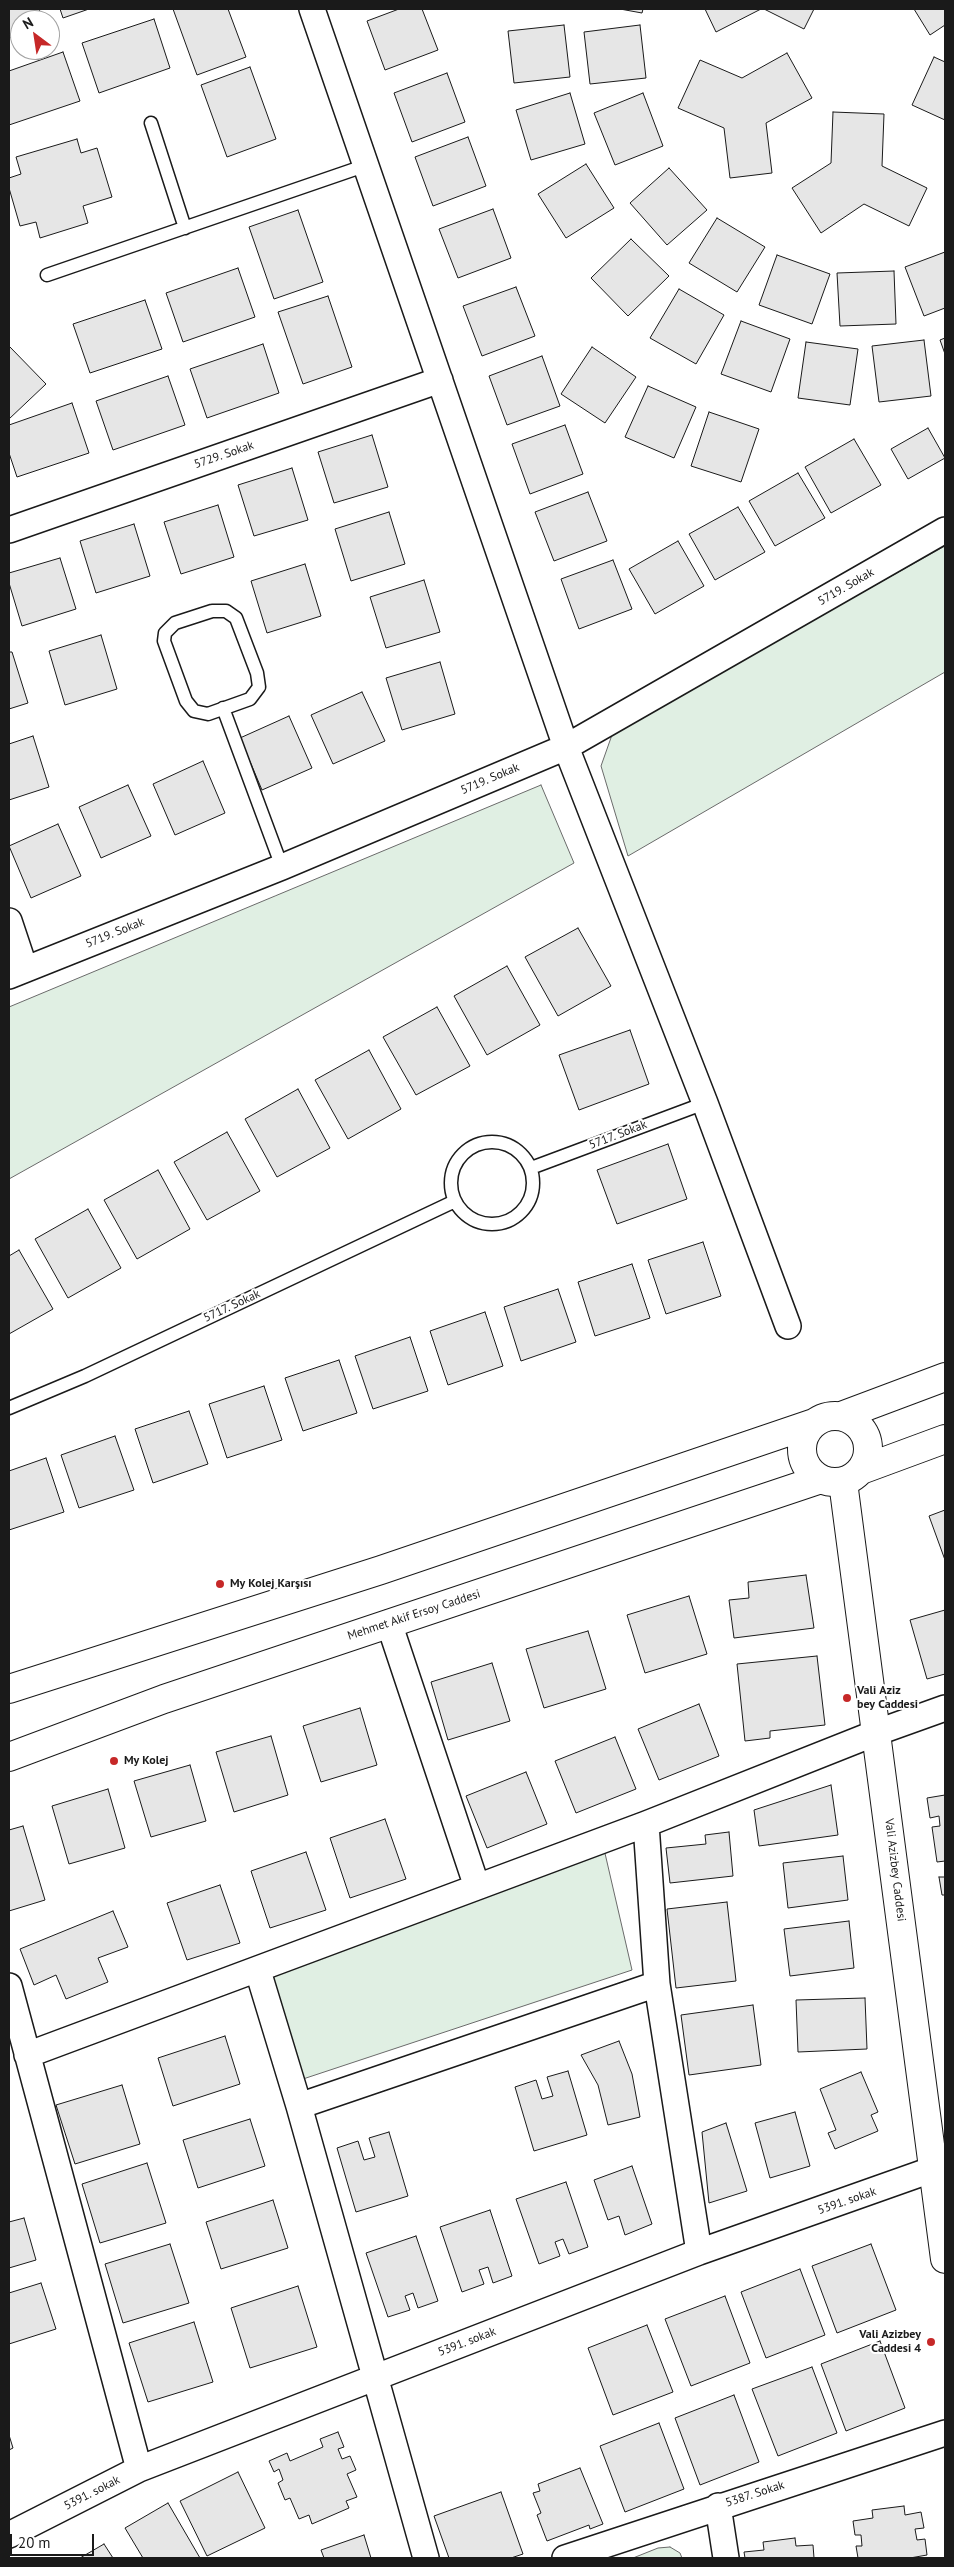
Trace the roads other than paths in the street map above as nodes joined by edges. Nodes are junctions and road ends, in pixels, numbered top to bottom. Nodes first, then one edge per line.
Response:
1 (312, 9) edge
2 (151, 123) dead end
3 (366, 165) junction
4 (185, 228) junction
5 (48, 275) dead end
6 (440, 380) junction
7 (9, 530) edge
8 (945, 530) edge
9 (223, 708) junction
10 (566, 747) junction
11 (282, 867) junction
12 (9, 920) edge
13 (17, 973) edge
14 (705, 1103) junction
15 (531, 1168) junction
16 (455, 1201) junction
17 (788, 1326) dead end
18 (945, 1377) edge
19 (9, 1408) edge
20 (841, 1416) junction
21 (814, 1423) junction
22 (945, 1439) edge
23 (842, 1477) junction
24 (389, 1623) junction
25 (9, 1689) edge
26 (945, 1708) edge
27 (878, 1732) junction
28 (9, 1757) edge
29 (646, 1824) junction
30 (477, 1887) junction
31 (258, 1970) junction
32 (657, 1984) junction
33 (9, 1986) edge
34 (27, 2055) junction
35 (300, 2106) junction
36 (940, 2167) edge
37 (699, 2252) junction
38 (945, 2258) edge
39 (375, 2378) junction
40 (945, 2433) edge
41 (140, 2469) junction
42 (718, 2506) junction
43 (9, 2535) edge
44 (426, 2558) edge
45 (565, 2558) edge
46 (726, 2558) edge

1 - 3 street
2 - 4 lane
3 - 4 lane
3 - 6 street
4 - 5 lane
6 - 7 street, 5729. Sokak
6 - 10 street
8 - 10 street, 5719. Sokak
9 - 9 lane
9 - 11 lane
10 - 11 street, 5719. Sokak
10 - 14 street
11 - 13 street, 5719. Sokak
12 - 13 street
14 - 15 lane, 5717. Sokak
14 - 17 street
15 - 16 lane
15 - 16 lane
16 - 19 lane, 5717. Sokak
18 - 20 main road
20 - 21 main road
20 - 23 main road
21 - 23 main road
21 - 25 main road
22 - 23 main road, Mehmet Akif Ersoy Caddesi
23 - 24 main road, Mehmet Akif Ersoy Caddesi
23 - 27 main road, Vali Azizbey Caddesi
24 - 28 main road, Mehmet Akif Ersoy Caddesi
24 - 30 street
26 - 27 street
27 - 29 street
27 - 36 main road, Vali Azizbey Caddesi
29 - 30 street
29 - 32 street
30 - 31 street
31 - 34 street
31 - 35 street
32 - 35 street
32 - 37 street
33 - 34 street
34 - 41 street
35 - 39 street
36 - 37 street, 5391. sokak
36 - 38 main road, Vali Azizbey Caddesi
37 - 39 street, 5391. sokak
39 - 41 street, 5391. sokak
39 - 44 street
40 - 42 street, 5387. Sokak
41 - 43 street, 5391. sokak
42 - 45 street, 5387. Sokak
42 - 46 street

